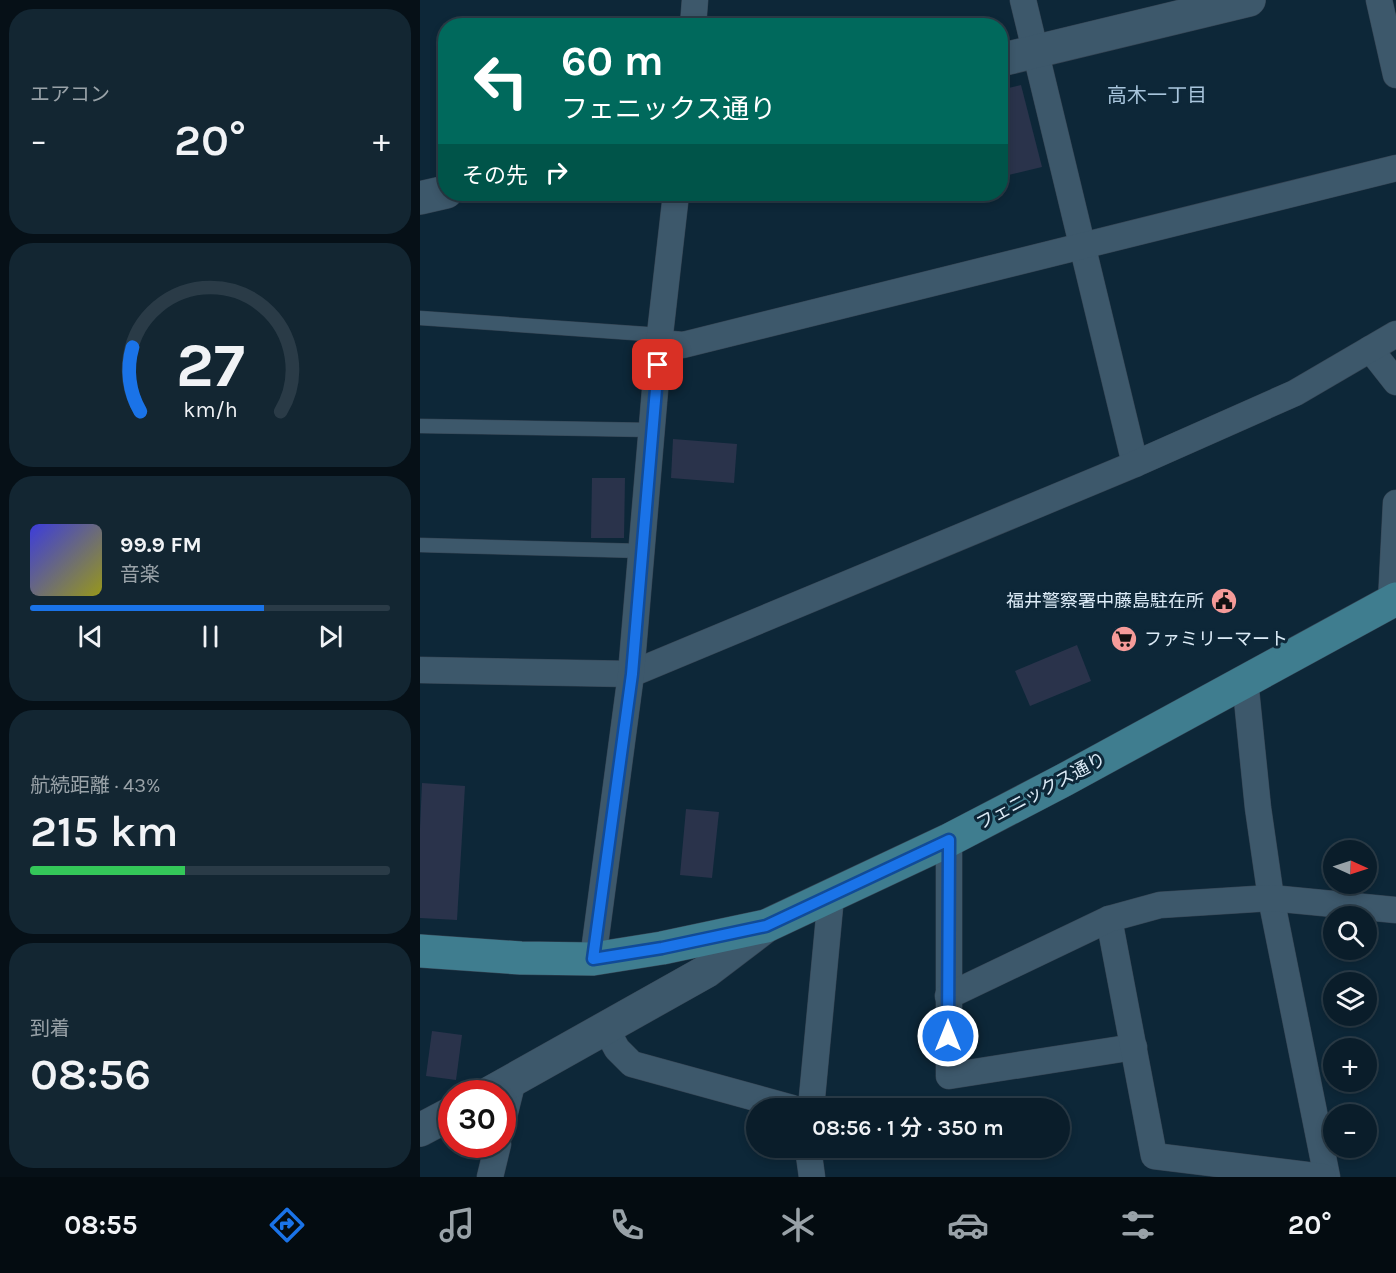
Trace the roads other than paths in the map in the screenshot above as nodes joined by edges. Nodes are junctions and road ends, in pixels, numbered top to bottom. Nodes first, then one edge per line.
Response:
1 (695, 0) edge
2 (1023, 0) edge
3 (1249, 0) edge
4 (1379, 0) edge
5 (694, 18) edge
6 (1035, 51) junction
7 (1008, 58) edge
8 (1396, 75) edge
9 (1396, 168) edge
10 (438, 194) edge
11 (420, 198) edge
12 (675, 201) edge
13 (1083, 247) junction
14 (420, 318) edge
15 (1396, 334) edge
16 (660, 339) junction
17 (1370, 349) junction
18 (1396, 382) edge
19 (420, 426) edge
20 (652, 430) junction
21 (1135, 464) junction
22 (1396, 503) edge
23 (420, 544) edge
24 (642, 551) junction
25 (1393, 600) edge
26 (420, 670) edge
27 (632, 674) junction
28 (1245, 680) junction
29 (949, 840) junction
30 (831, 896) junction
31 (1271, 898) junction
32 (1396, 910) edge
33 (1109, 918) junction
34 (766, 926) junction
35 (420, 951) edge
36 (593, 959) junction
37 (948, 996) junction
38 (605, 1028) junction
39 (1134, 1047) junction
40 (512, 1080) edge
41 (756, 1098) edge
42 (812, 1098) edge
43 (438, 1120) edge
44 (420, 1130) edge
45 (495, 1158) edge
46 (809, 1158) edge
47 (490, 1177) edge
48 (812, 1177) edge
49 (1325, 1177) edge

1 - 5 street
2 - 6 street
3 - 6 street
4 - 8 street
6 - 7 street
6 - 13 street
9 - 13 street
10 - 11 street
12 - 16 street
13 - 16 street
13 - 21 street
14 - 16 lane
15 - 17 street
16 - 20 street
17 - 18 street
17 - 21 street
19 - 20 lane
20 - 24 street
21 - 27 street
22 - 25 street
23 - 24 lane
24 - 27 street
25 - 28 main road, フェニックス通り
26 - 27 street
27 - 36 street
28 - 29 main road, フェニックス通り
28 - 31 street
29 - 30 main road, フェニックス通り
29 - 37 street
30 - 34 main road, フェニックス通り
30 - 42 street
31 - 32 street
31 - 33 street
31 - 49 street
33 - 37 street
33 - 39 street
34 - 36 main road, フェニックス通り
34 - 38 street
35 - 36 main road, フェニックス通り
37 - 39 street
38 - 40 street
38 - 41 street
39 - 49 street
43 - 44 street
45 - 47 street
46 - 48 street

